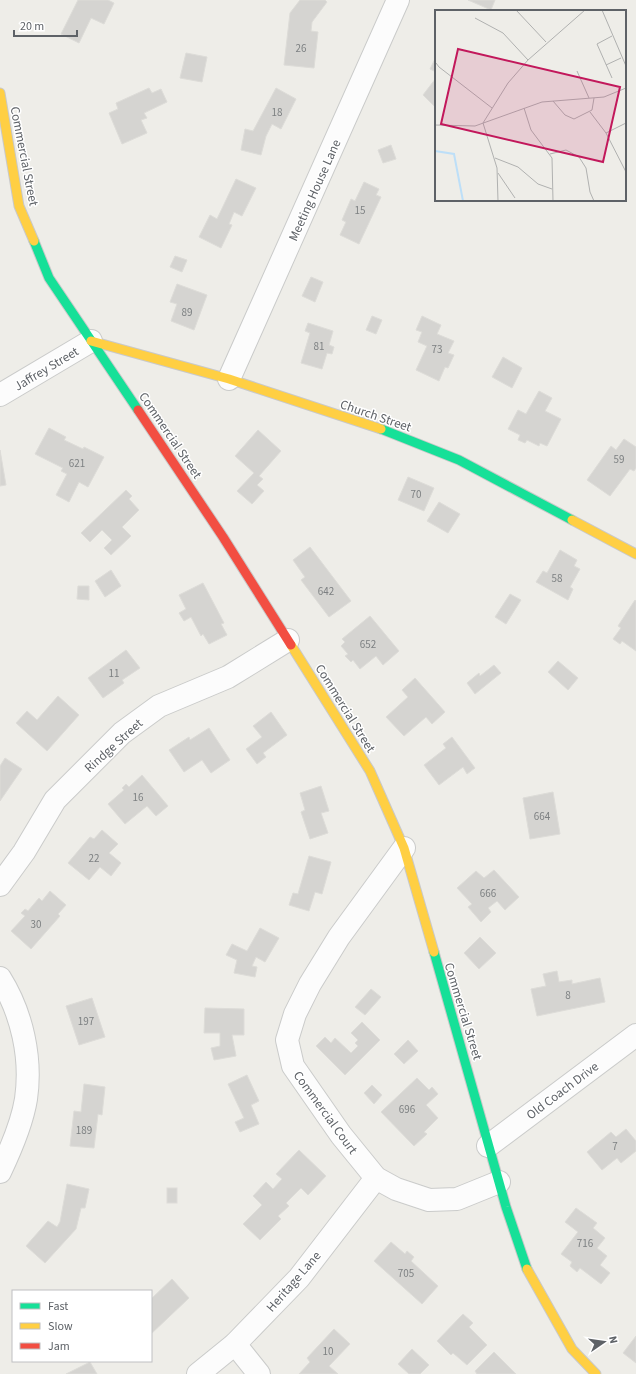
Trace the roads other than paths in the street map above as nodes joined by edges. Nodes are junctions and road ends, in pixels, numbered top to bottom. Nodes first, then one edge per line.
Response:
1 (398, 0) edge
2 (0, 93) edge
3 (91, 341) junction
4 (230, 379) junction
5 (0, 395) edge
6 (636, 554) edge
7 (288, 640) junction
8 (404, 848) junction
9 (0, 885) edge
10 (0, 978) edge
11 (636, 1035) edge
12 (488, 1146) junction
13 (0, 1172) edge
14 (376, 1178) junction
15 (499, 1182) junction
16 (234, 1344) junction
17 (198, 1374) edge
18 (260, 1374) edge
19 (596, 1374) edge

1 - 4 street, Meeting House Lane
2 - 3 main road, Commercial Street
3 - 4 main road, Church Street
3 - 5 street, Jaffrey Street
3 - 7 main road, Commercial Street
4 - 6 main road, Church Street
7 - 8 main road, Commercial Street
7 - 9 street, Rindge Street
8 - 12 main road, Commercial Street
8 - 14 street, Commercial Court
10 - 13 street
11 - 12 street, Old Coach Drive
12 - 15 main road, Commercial Street
14 - 15 street, Commercial Court
14 - 16 street, Heritage Lane
15 - 19 main road, Commercial Street
16 - 17 street, Heritage Lane
16 - 18 street

